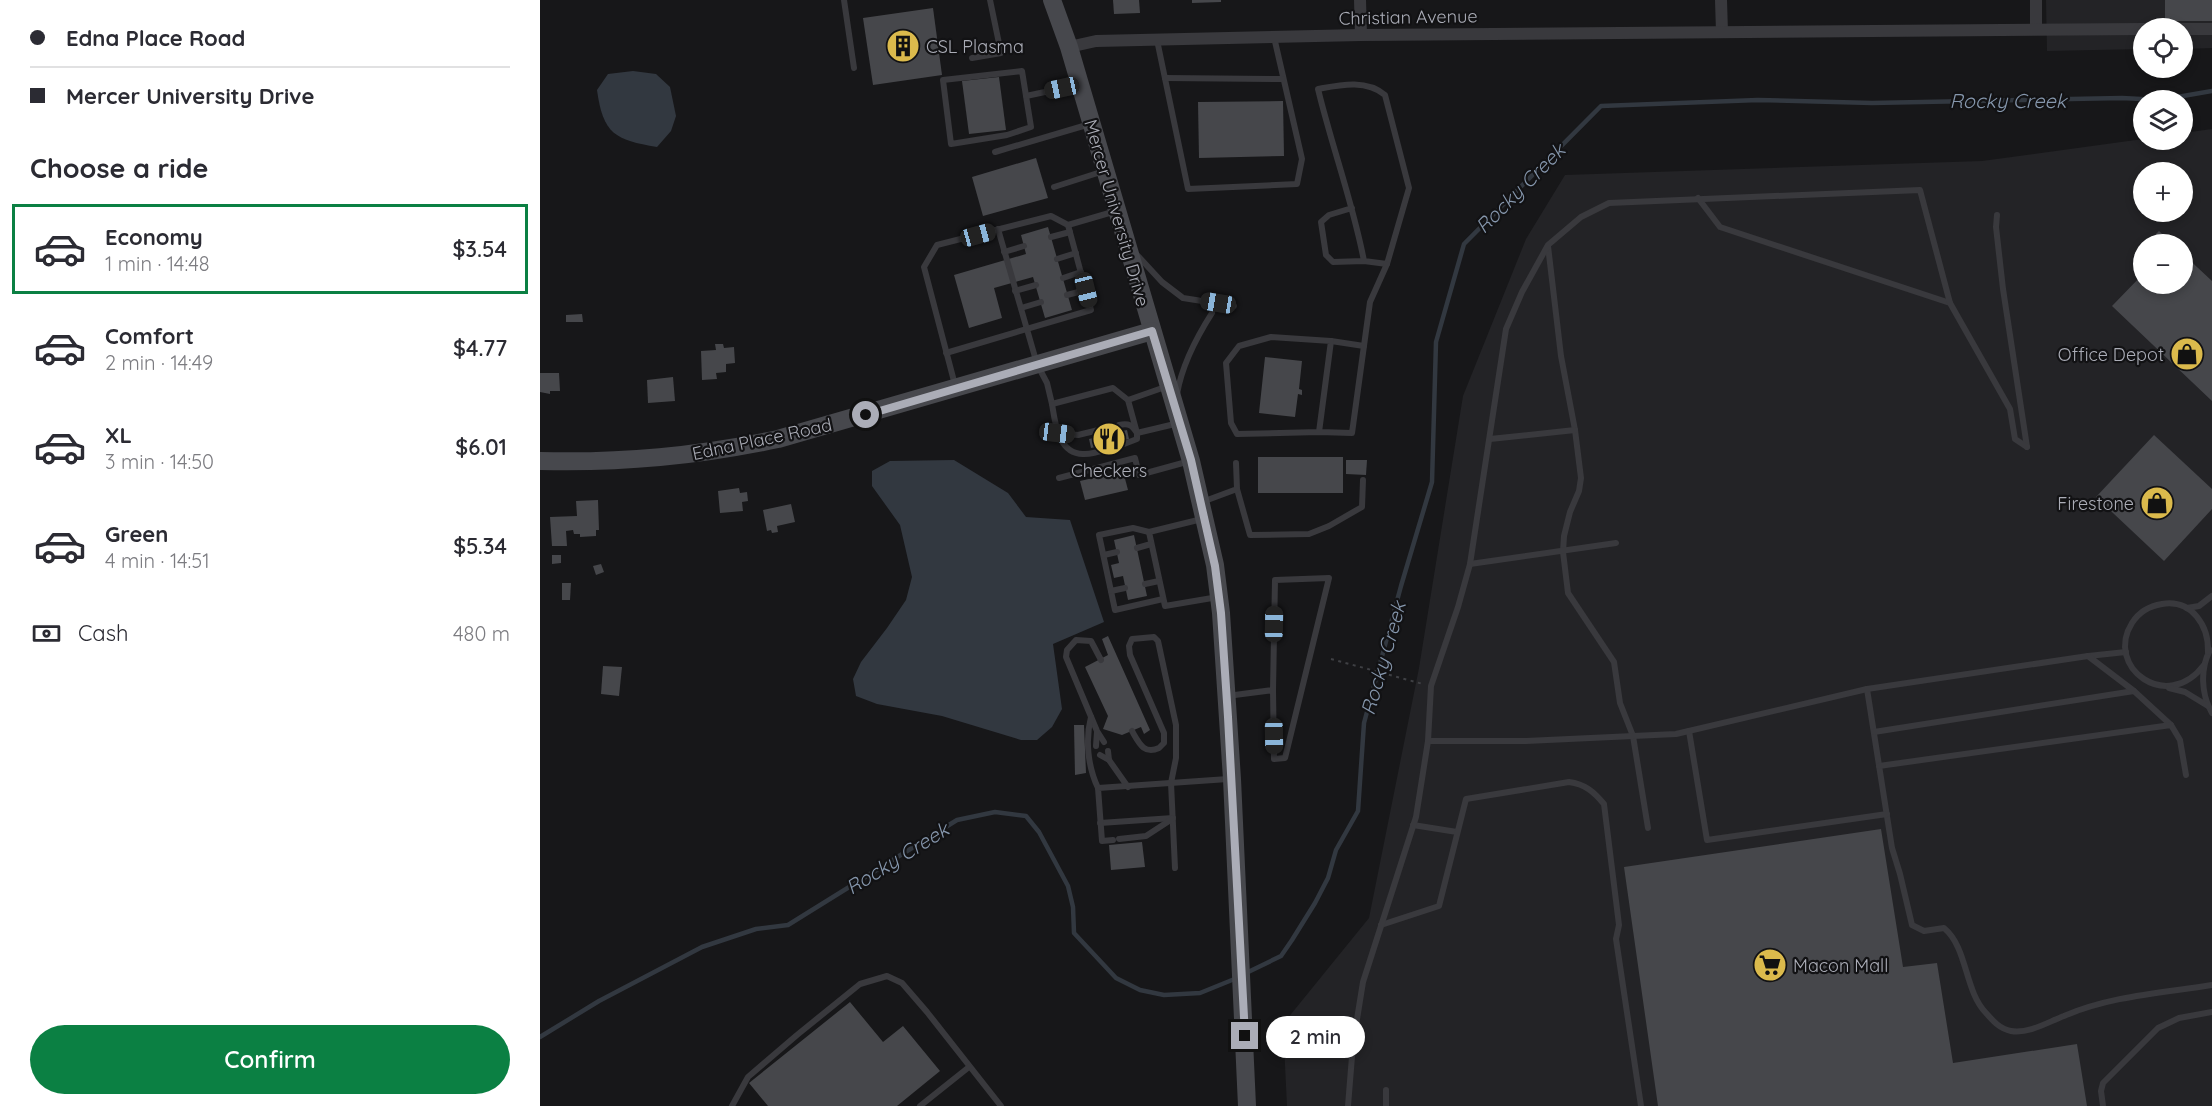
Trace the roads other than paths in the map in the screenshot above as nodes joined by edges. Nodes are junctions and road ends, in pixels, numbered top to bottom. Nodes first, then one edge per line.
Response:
1 (844, 0) edge
2 (990, 0) edge
3 (1052, 0) edge
4 (1360, 0) edge
5 (1721, 0) edge
6 (2036, 0) edge
7 (2133, 29) edge
8 (2193, 29) edge
9 (2212, 29) edge
10 (2036, 30) junction
11 (1722, 32) junction
12 (1361, 35) junction
13 (1274, 37) junction
14 (1157, 40) junction
15 (1069, 47) junction
16 (972, 58) dead end
17 (854, 68) dead end
18 (1164, 78) junction
19 (1282, 79) junction
20 (1080, 84) junction
21 (1026, 96) junction
22 (1091, 124) junction
23 (995, 152) dead end
24 (1104, 170) junction
25 (1054, 187) dead end
26 (1698, 198) junction
27 (1352, 208) junction
28 (1116, 211) junction
29 (1997, 215) dead end
30 (1069, 229) junction
31 (998, 230) junction
32 (1051, 237) dead end
33 (1124, 238) junction
34 (1548, 245) junction
35 (1024, 246) dead end
36 (1004, 252) junction
37 (1076, 253) junction
38 (1057, 259) dead end
39 (1364, 261) junction
40 (1387, 264) junction
41 (1081, 272) junction
42 (1063, 278) dead end
43 (1036, 285) dead end
44 (1086, 290) junction
45 (1016, 291) junction
46 (1067, 295) dead end
47 (1041, 302) dead end
48 (1950, 303) junction
49 (1234, 306) dead end
50 (1021, 308) junction
51 (1212, 313) dead end
52 (1027, 329) junction
53 (1152, 331) junction
54 (1331, 341) junction
55 (1364, 346) junction
56 (946, 353) junction
57 (1037, 364) junction
58 (1168, 386) junction
59 (956, 388) junction
60 (1128, 400) junction
61 (1052, 404) junction
62 (1177, 416) junction
63 (1119, 425) dead end
64 (1111, 427) dead end
65 (1575, 430) junction
66 (1319, 432) junction
67 (1057, 433) junction
68 (1137, 433) junction
69 (1490, 438) junction
70 (1124, 444) dead end
71 (1116, 446) dead end
72 (1191, 460) junction
73 (540, 461) edge
74 (1236, 463) dead end
75 (1059, 478) dead end
76 (1363, 480) dead end
77 (1237, 489) junction
78 (1204, 510) junction
79 (1149, 532) junction
80 (1616, 543) dead end
81 (1151, 544) junction
82 (1137, 548) dead end
83 (1117, 552) dead end
84 (1563, 552) junction
85 (1104, 555) junction
86 (1470, 564) junction
87 (1159, 581) junction
88 (1145, 584) dead end
89 (1125, 588) dead end
90 (1111, 591) junction
91 (2212, 596) edge
92 (1219, 597) junction
93 (1163, 599) junction
94 (2187, 608) junction
95 (2210, 650) edge
96 (2126, 652) junction
97 (2088, 656) junction
98 (1101, 660) dead end
99 (2204, 665) junction
100 (2160, 686) junction
101 (1867, 689) junction
102 (1273, 690) junction
103 (2134, 691) junction
104 (1227, 696) junction
105 (2210, 710) edge
106 (1091, 717) junction
107 (2171, 725) junction
108 (1097, 731) junction
109 (1132, 731) dead end
110 (1689, 731) junction
111 (1874, 732) junction
112 (1633, 736) junction
113 (1428, 741) junction
114 (1104, 742) dead end
115 (1096, 746) dead end
116 (1108, 751) dead end
117 (1100, 755) dead end
118 (1109, 760) junction
119 (1879, 766) junction
120 (2186, 775) dead end
121 (1232, 778) junction
122 (1171, 783) junction
123 (1128, 787) junction
124 (1098, 788) junction
125 (1887, 814) junction
126 (1173, 818) junction
127 (1100, 823) junction
128 (1413, 825) junction
129 (1648, 828) dead end
130 (1457, 832) junction
131 (1175, 868) dead end
132 (1381, 925) junction
133 (2212, 985) edge
134 (2212, 1012) edge
135 (969, 1066) junction
136 (1386, 1090) dead end
137 (732, 1106) edge
138 (920, 1106) edge
139 (1001, 1106) edge
140 (1247, 1106) edge
141 (1348, 1106) edge
142 (1386, 1106) edge
143 (1641, 1106) edge
144 (2103, 1106) edge

1 - 17 lane
2 - 16 lane
3 - 15 main road, Mercer University Drive
4 - 12 street
5 - 11 street
6 - 10 street
7 - 10 street, Christian Avenue
8 - 9 street
10 - 11 street, Christian Avenue
11 - 12 street, Christian Avenue
12 - 13 street, Christian Avenue
13 - 14 street, Christian Avenue
13 - 19 lane
14 - 15 street, Christian Avenue
14 - 18 lane
15 - 20 main road, Mercer University Drive
18 - 19 lane
18 - 19 lane
20 - 21 lane
20 - 22 main road, Mercer University Drive
21 - 21 lane
22 - 23 lane
22 - 24 main road, Mercer University Drive
24 - 25 lane
24 - 28 main road, Mercer University Drive
26 - 34 lane
26 - 48 lane
26 - 48 lane
27 - 39 lane
27 - 39 lane
27 - 40 lane
28 - 30 lane
28 - 33 main road, Mercer University Drive
29 - 48 lane
30 - 31 lane
30 - 32 lane
30 - 37 lane
31 - 36 lane
31 - 56 lane
33 - 49 lane
33 - 53 main road, Mercer University Drive
34 - 65 lane
34 - 69 lane
35 - 36 lane
36 - 45 lane
37 - 38 lane
37 - 41 lane
39 - 40 lane
40 - 55 lane
41 - 42 lane
41 - 44 lane
43 - 45 lane
44 - 46 lane
44 - 52 lane
45 - 50 lane
47 - 50 lane
50 - 52 lane
51 - 62 lane
52 - 56 lane
52 - 57 lane
53 - 57 main road, Edna Place Road
53 - 58 main road, Mercer University Drive
54 - 55 lane
54 - 66 lane
54 - 66 lane
55 - 66 lane
56 - 59 lane
57 - 59 main road, Edna Place Road
57 - 61 lane
58 - 60 lane
58 - 62 main road, Mercer University Drive
59 - 73 main road, Edna Place Road
60 - 61 lane
60 - 68 lane
61 - 67 lane
62 - 68 lane
62 - 72 main road, Mercer University Drive
63 - 68 lane
64 - 67 lane
65 - 69 lane
65 - 84 lane
67 - 71 lane
68 - 70 lane
69 - 86 lane
72 - 75 lane
72 - 78 main road, Mercer University Drive
74 - 77 lane
76 - 77 lane
77 - 78 lane
78 - 79 lane
78 - 92 main road, Mercer University Drive
79 - 81 lane
79 - 85 lane
80 - 84 lane
81 - 82 lane
81 - 87 lane
83 - 85 lane
84 - 86 lane
84 - 112 lane
85 - 90 lane
86 - 113 lane
87 - 88 lane
87 - 93 lane
89 - 90 lane
90 - 93 lane
91 - 94 lane
92 - 93 lane
92 - 104 main road, Mercer University Drive
94 - 95 lane
94 - 96 lane
95 - 99 lane
96 - 97 lane
96 - 100 lane
97 - 101 lane
97 - 103 lane
98 - 106 lane
99 - 100 lane
99 - 105 lane
100 - 105 lane
101 - 110 lane
101 - 111 lane
102 - 102 lane
102 - 104 lane
103 - 107 lane
103 - 111 lane
104 - 121 main road, Mercer University Drive
106 - 108 lane
106 - 124 lane
107 - 119 lane
107 - 120 lane
108 - 114 lane
108 - 115 lane
109 - 122 lane
110 - 112 lane
110 - 125 lane
111 - 119 lane
112 - 113 lane
112 - 129 lane
113 - 128 lane
116 - 118 lane
117 - 118 lane
118 - 123 lane
119 - 125 lane
121 - 122 lane
121 - 140 main road, Mercer University Drive
122 - 123 lane
122 - 126 lane
123 - 124 lane
124 - 127 lane
125 - 133 lane
126 - 127 lane
126 - 127 lane
126 - 131 lane
128 - 130 lane
128 - 132 lane
130 - 132 lane
130 - 143 lane
132 - 141 lane
134 - 144 lane
135 - 137 lane
135 - 138 lane
135 - 139 lane
136 - 142 lane

